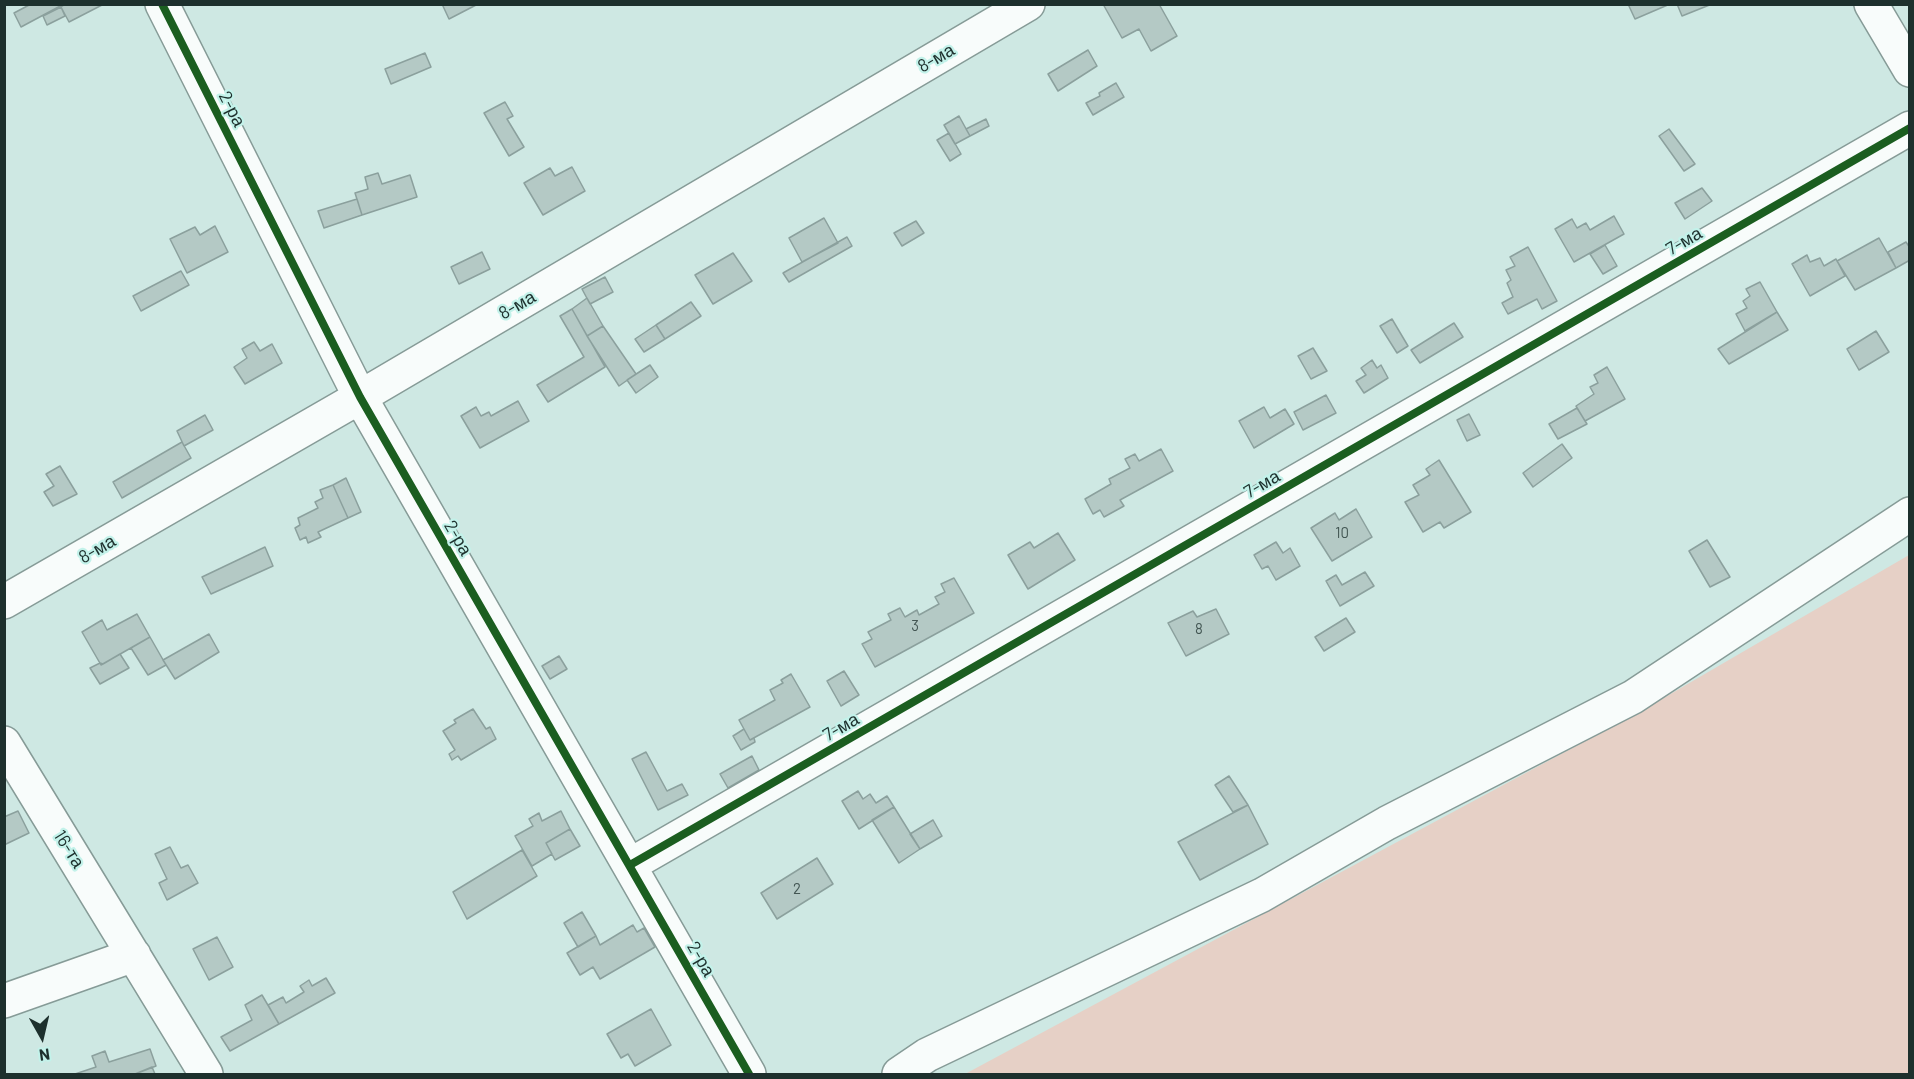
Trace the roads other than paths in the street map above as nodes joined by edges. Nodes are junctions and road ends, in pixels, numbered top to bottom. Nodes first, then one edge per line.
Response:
1 (162, 4) edge
2 (1028, 4) edge
3 (1871, 4) edge
4 (1910, 70) edge
5 (1910, 128) edge
6 (360, 397) junction
7 (1910, 514) edge
8 (4, 602) edge
9 (4, 744) edge
10 (630, 865) junction
11 (134, 955) junction
12 (4, 1001) edge
13 (206, 1074) edge
14 (749, 1074) edge
15 (899, 1074) edge

1 - 6 street, 2-ра
2 - 6 street, 8-ма
3 - 4 street
5 - 10 street, 7-ма
6 - 8 street, 8-ма
6 - 10 street, 2-ра
7 - 15 street
9 - 11 street, 16-та
10 - 14 street, 2-ра
11 - 12 street
11 - 13 street, 16-та

